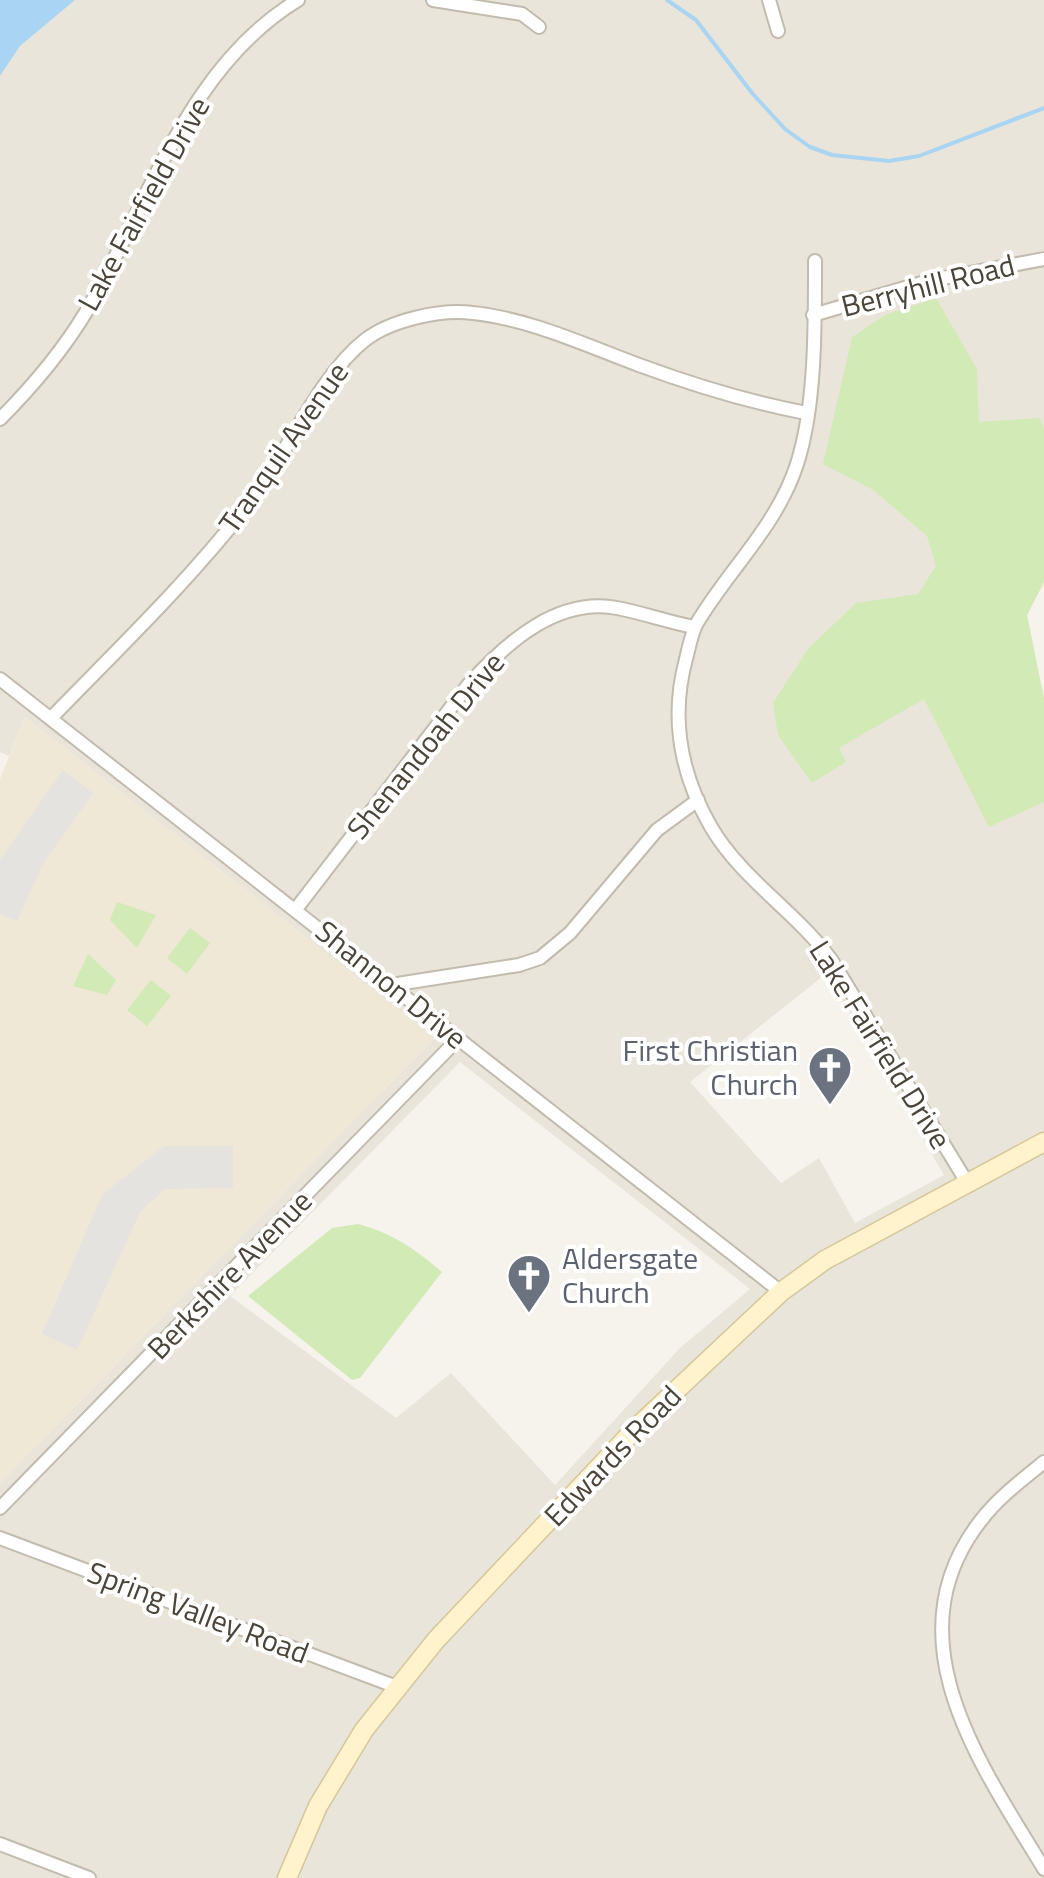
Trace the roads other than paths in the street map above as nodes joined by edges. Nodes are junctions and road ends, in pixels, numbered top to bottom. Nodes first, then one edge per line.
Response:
1 (298, 0) edge
2 (433, 0) edge
3 (769, 0) edge
4 (540, 27) dead end
5 (778, 31) dead end
6 (1044, 259) edge
7 (814, 261) dead end
8 (814, 315) junction
9 (806, 413) junction
10 (0, 419) edge
11 (694, 627) junction
12 (0, 680) edge
13 (51, 718) junction
14 (698, 800) junction
15 (296, 909) junction
16 (391, 985) junction
17 (458, 1039) junction
18 (1044, 1142) edge
19 (968, 1184) junction
20 (781, 1292) junction
21 (1044, 1462) edge
22 (0, 1508) edge
23 (0, 1538) edge
24 (397, 1687) junction
25 (0, 1844) edge
26 (1044, 1869) edge
27 (88, 1878) edge
28 (288, 1878) edge

1 - 10 street, Lake Fairfield Drive
2 - 4 street
3 - 5 street
6 - 8 street, Berryhill Road
7 - 8 street, Lake Fairfield Drive
8 - 9 street, Lake Fairfield Drive
9 - 11 street, Lake Fairfield Drive
9 - 13 street, Tranquil Avenue
11 - 14 street, Lake Fairfield Drive
11 - 15 street, Shenandoah Drive
12 - 13 street, Shannon Drive
13 - 15 street, Shannon Drive
14 - 16 street
14 - 19 street, Lake Fairfield Drive
15 - 16 street, Shannon Drive
16 - 17 street, Shannon Drive
17 - 20 street, Shannon Drive
17 - 22 street, Berkshire Avenue
18 - 19 street, Edwards Road
19 - 20 street, Edwards Road
20 - 24 street, Edwards Road
21 - 26 street
23 - 24 street, Spring Valley Road
24 - 28 street, Edwards Road
25 - 27 street

